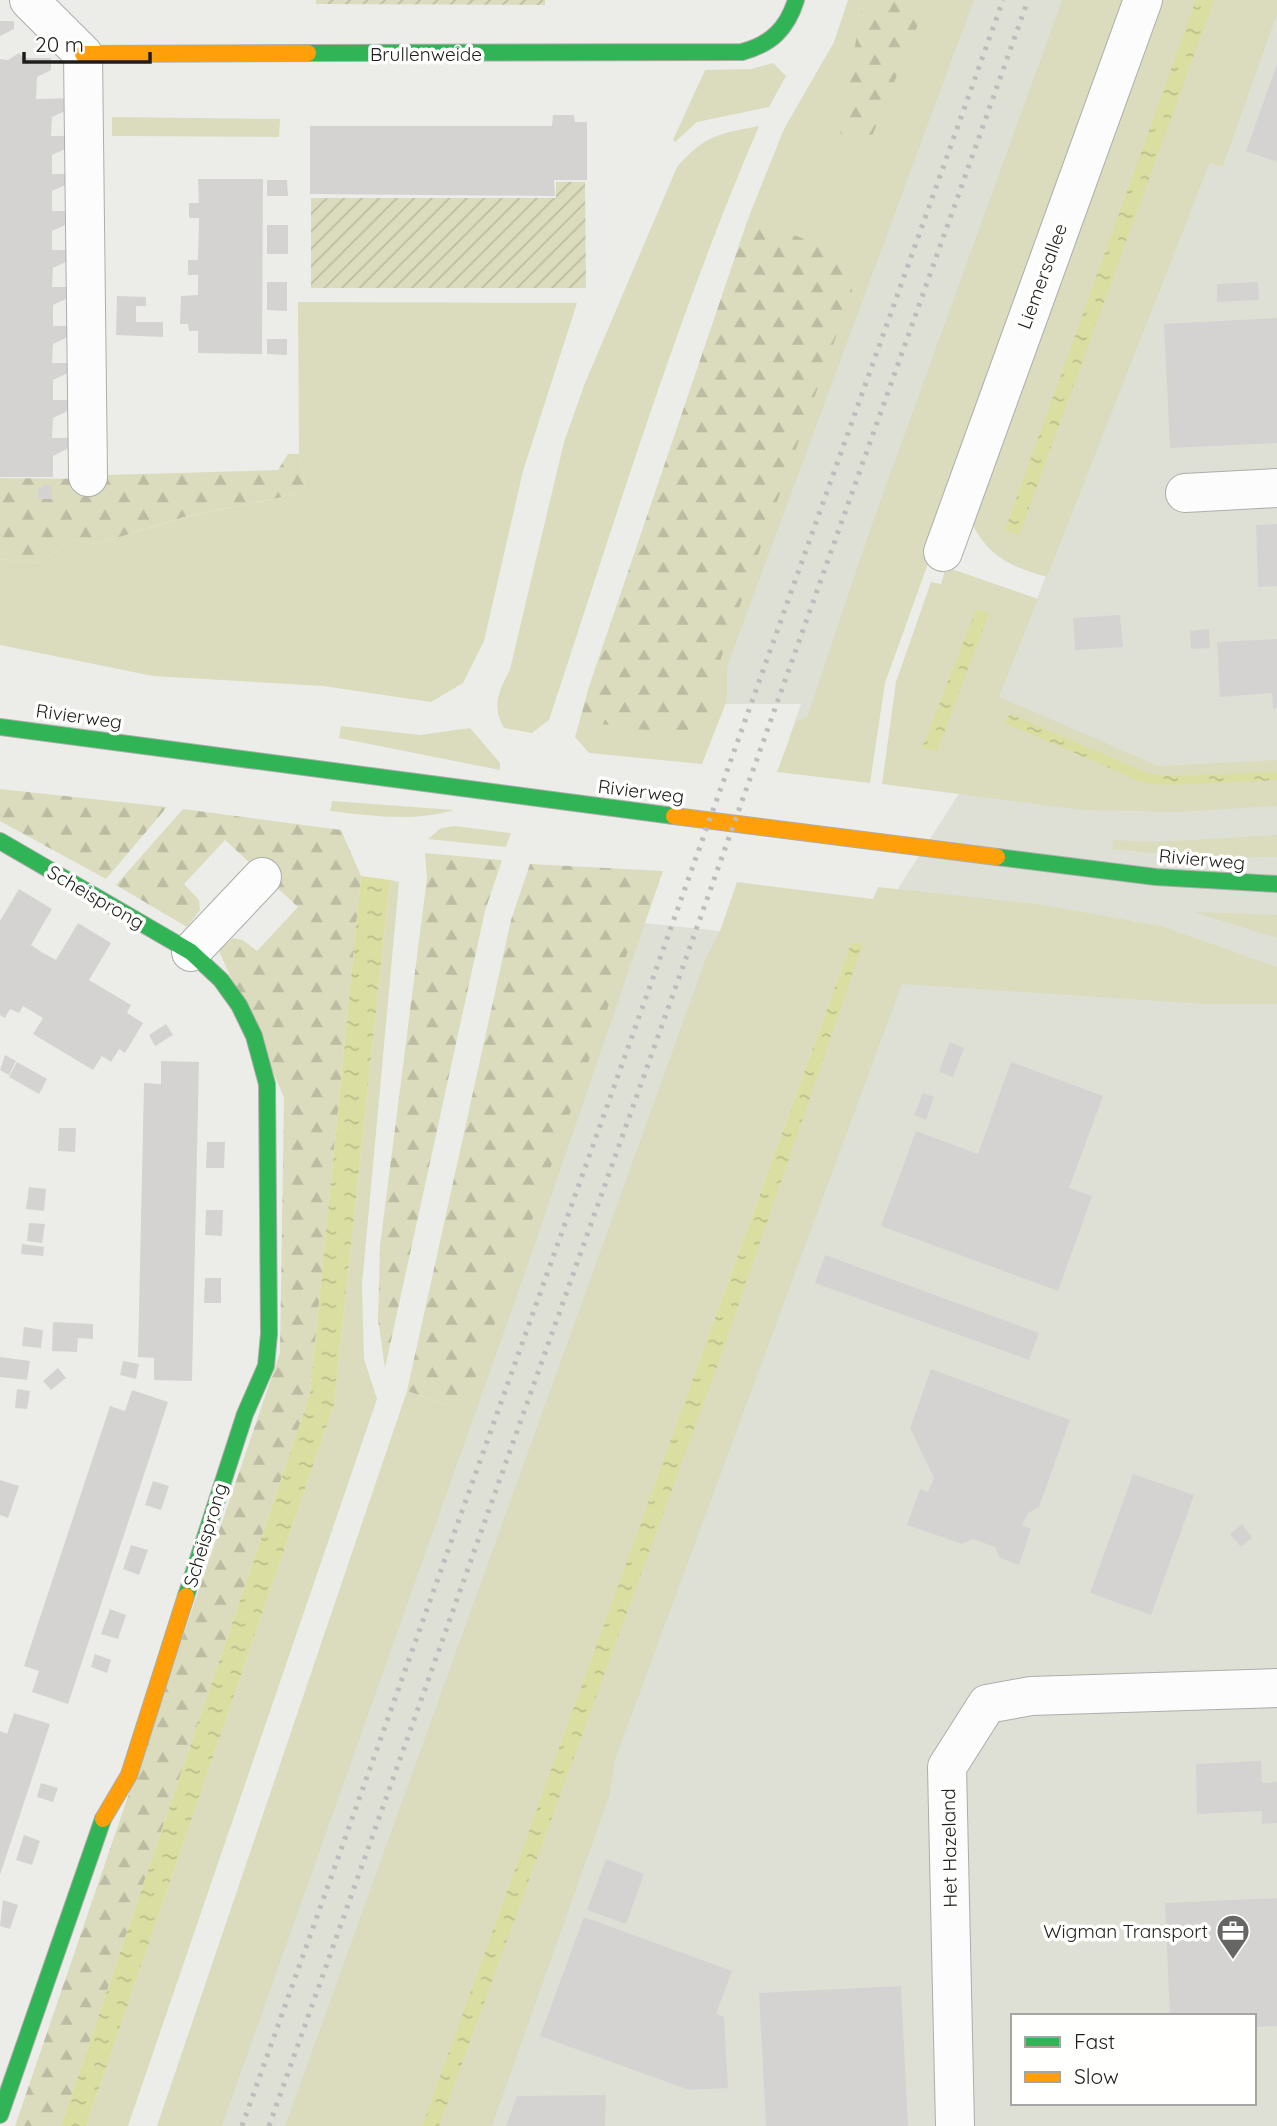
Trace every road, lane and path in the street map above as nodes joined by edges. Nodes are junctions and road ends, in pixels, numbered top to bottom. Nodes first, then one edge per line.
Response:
1 (29, 0) edge
2 (796, 0) edge
3 (1143, 0) edge
4 (83, 54) junction
5 (88, 477) dead end
6 (1277, 488) edge
7 (1185, 493) dead end
8 (943, 552) dead end
9 (0, 727) edge
10 (0, 842) edge
11 (262, 877) dead end
12 (1277, 884) edge
13 (191, 952) junction
14 (1277, 1688) edge
15 (0, 2115) edge
16 (955, 2126) edge

1 - 4 street
2 - 4 street, Brullenweide
3 - 8 street, Liemersallee
4 - 5 street
6 - 7 street
9 - 12 street, Rivierweg
10 - 13 street, Scheisprong
11 - 13 street
13 - 15 street, Scheisprong
14 - 16 street, Het Hazeland

